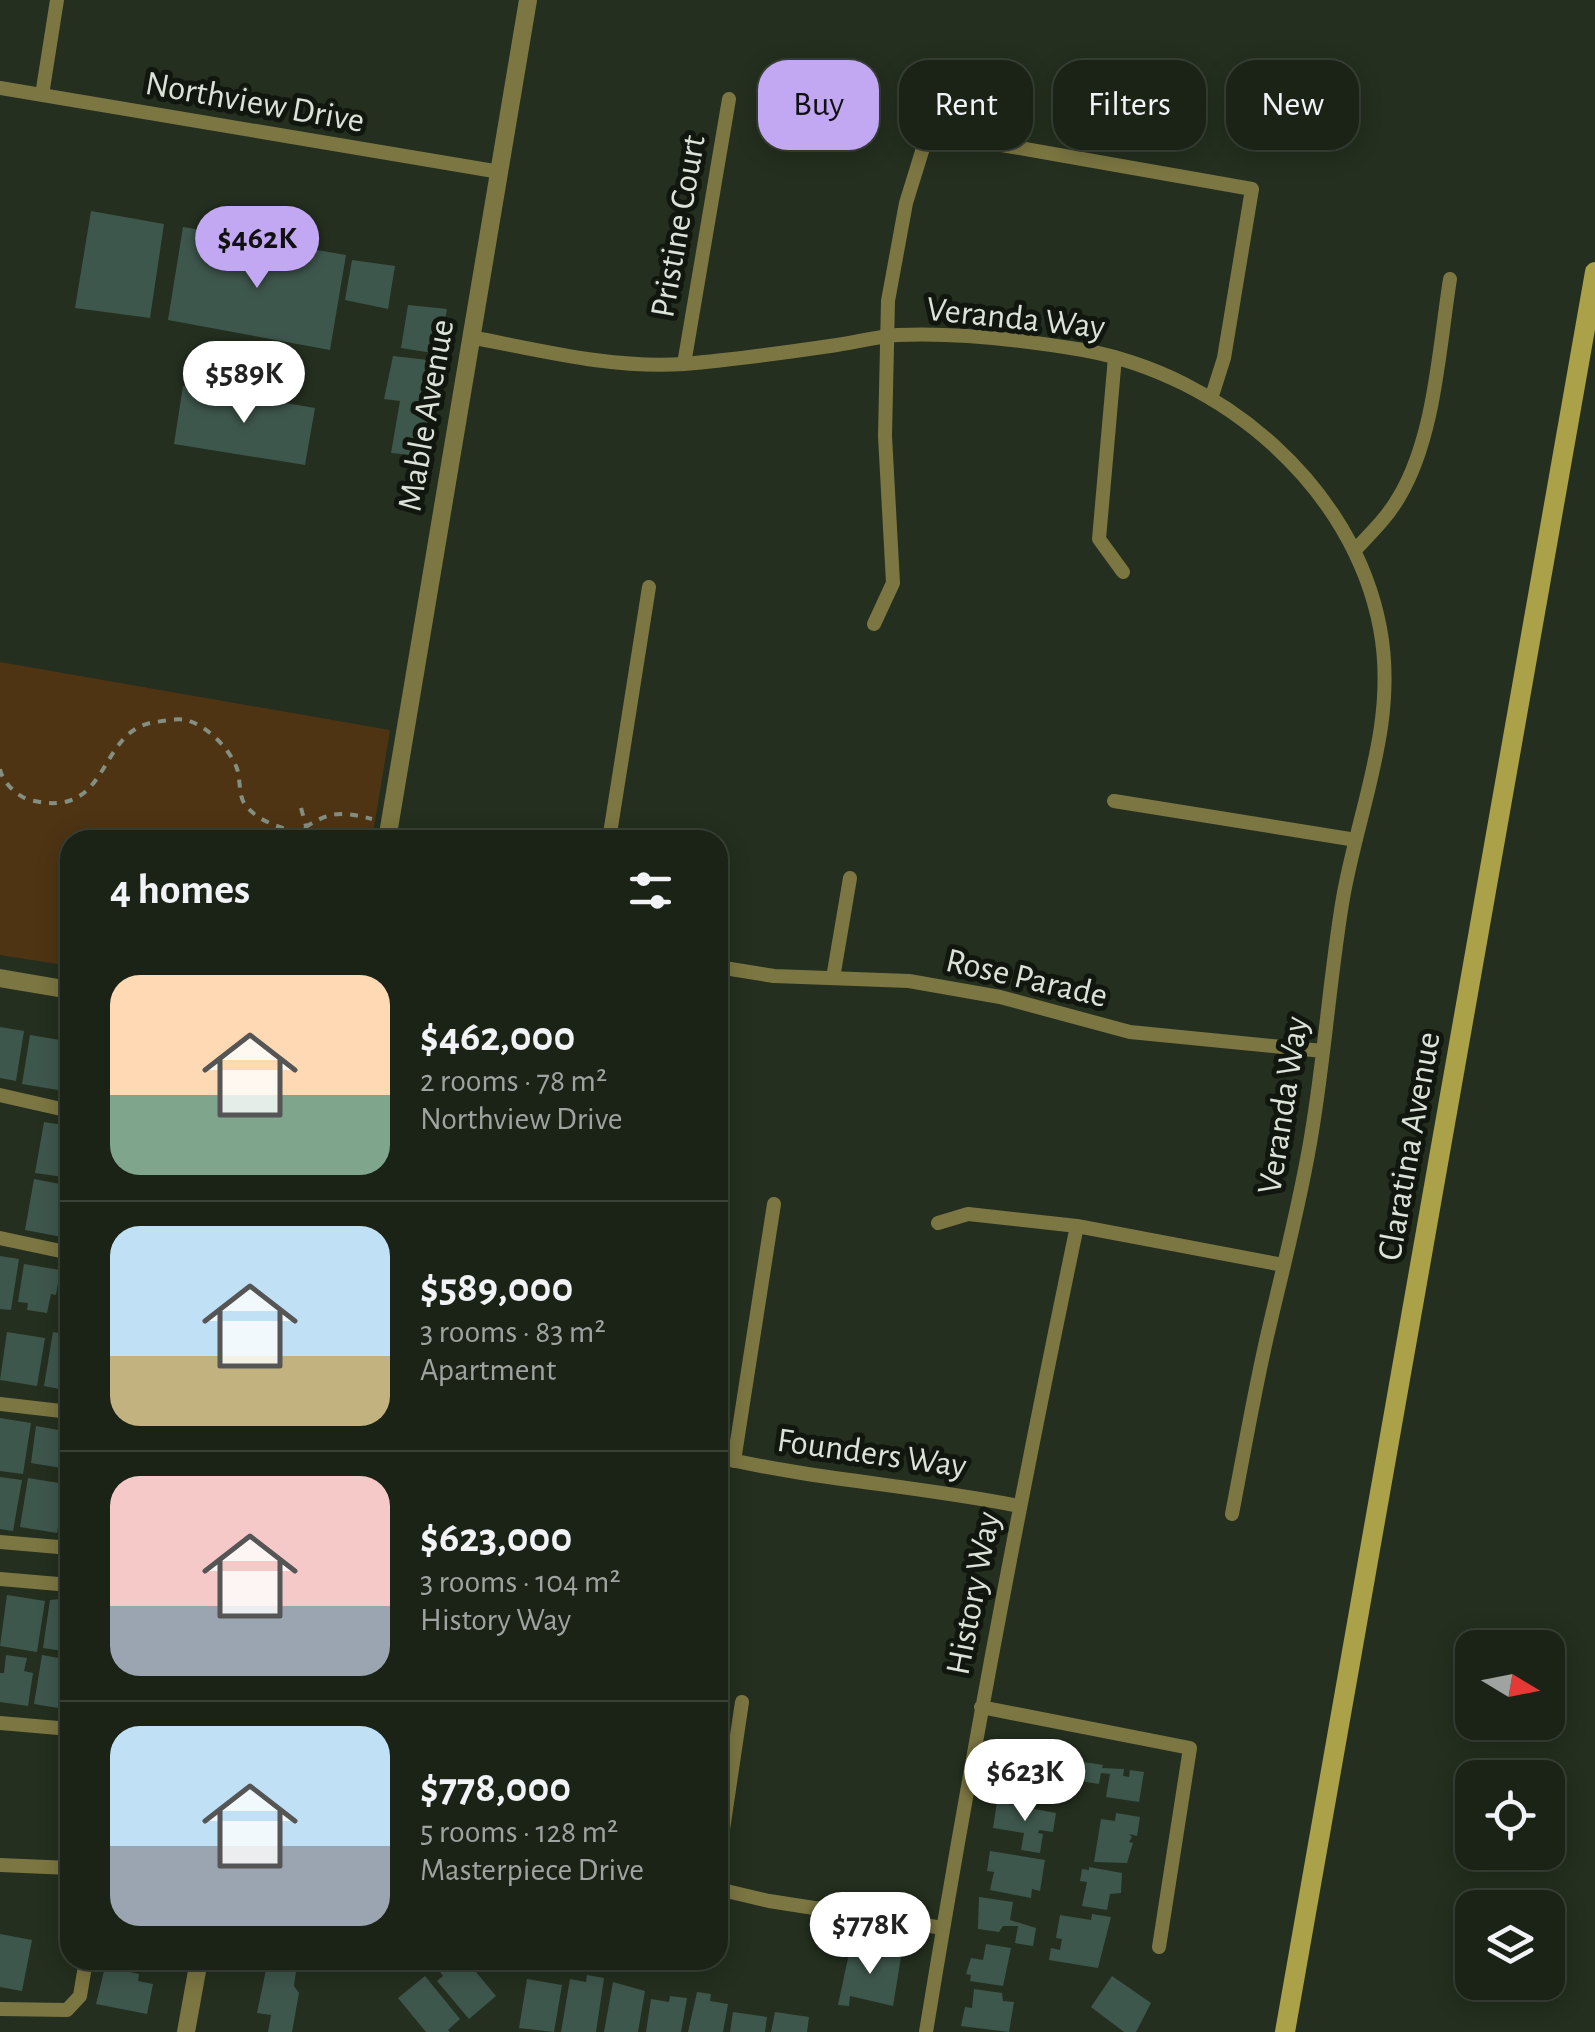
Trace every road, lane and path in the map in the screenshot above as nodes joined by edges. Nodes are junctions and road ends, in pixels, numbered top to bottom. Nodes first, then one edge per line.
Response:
1 (57, 0) edge
2 (528, 0) edge
3 (0, 88) edge
4 (42, 96) junction
5 (729, 99) dead end
6 (500, 172) junction
7 (1595, 272) edge
8 (1450, 279) dead end
9 (470, 337) junction
10 (886, 337) junction
11 (1115, 357) junction
12 (684, 364) junction
13 (1210, 399) junction
14 (1354, 551) junction
15 (1123, 572) dead end
16 (649, 587) dead end
17 (874, 624) dead end
18 (0, 769) edge
19 (1114, 801) dead end
20 (301, 808) dead end
21 (306, 826) junction
22 (290, 830) edge
23 (300, 830) edge
24 (305, 830) edge
25 (386, 830) edge
26 (388, 830) edge
27 (612, 830) edge
28 (1356, 840) junction
29 (850, 878) dead end
30 (728, 969) edge
31 (0, 978) edge
32 (833, 978) junction
33 (60, 988) edge
34 (1323, 1051) junction
35 (0, 1095) edge
36 (60, 1109) edge
37 (774, 1204) dead end
38 (938, 1223) dead end
39 (1077, 1226) junction
40 (0, 1238) edge
41 (60, 1251) edge
42 (1284, 1264) junction
43 (0, 1404) edge
44 (60, 1411) edge
45 (728, 1460) edge
46 (734, 1461) junction
47 (1019, 1506) junction
48 (1232, 1514) dead end
49 (0, 1542) edge
50 (60, 1547) edge
51 (0, 1579) edge
52 (60, 1584) edge
53 (742, 1702) dead end
54 (981, 1708) junction
55 (0, 1724) edge
56 (60, 1727) edge
57 (728, 1796) edge
58 (0, 1865) edge
59 (60, 1868) edge
60 (728, 1891) edge
61 (943, 1928) junction
62 (1159, 1948) dead end
63 (84, 1970) edge
64 (197, 1970) edge
65 (0, 2009) edge
66 (186, 2032) edge
67 (926, 2032) edge
68 (1285, 2032) edge

1 - 4 street
2 - 6 street, Mable Avenue
3 - 4 street, Northview Drive
4 - 6 street, Northview Drive
5 - 12 street, Pristine Court
6 - 9 street, Mable Avenue
7 - 68 main road, Claratina Avenue
8 - 14 street
9 - 12 street, Veranda Way
9 - 26 street, Mable Avenue
10 - 11 street, Veranda Way
10 - 12 street, Veranda Way
10 - 13 street
10 - 17 street
11 - 13 street, Veranda Way
11 - 15 street
13 - 14 street, Veranda Way
14 - 28 street, Veranda Way
16 - 27 street
18 - 22 path
19 - 28 street
20 - 21 path
21 - 23 path
21 - 24 path
21 - 25 path
28 - 34 street, Veranda Way
29 - 32 street
30 - 32 street, Rose Parade
31 - 33 street
32 - 34 street, Rose Parade
34 - 42 street, Veranda Way
35 - 36 street
37 - 46 street
38 - 39 street
39 - 42 street
39 - 47 street, History Way
40 - 41 street
42 - 48 street, Veranda Way
43 - 44 street
45 - 46 street, Founders Way
46 - 47 street, Founders Way
47 - 54 street, History Way
49 - 50 street
51 - 52 street
53 - 57 street
54 - 61 street, History Way
54 - 62 street
55 - 56 street
58 - 59 street
60 - 61 street
61 - 67 street, History Way
63 - 65 street
64 - 66 street

